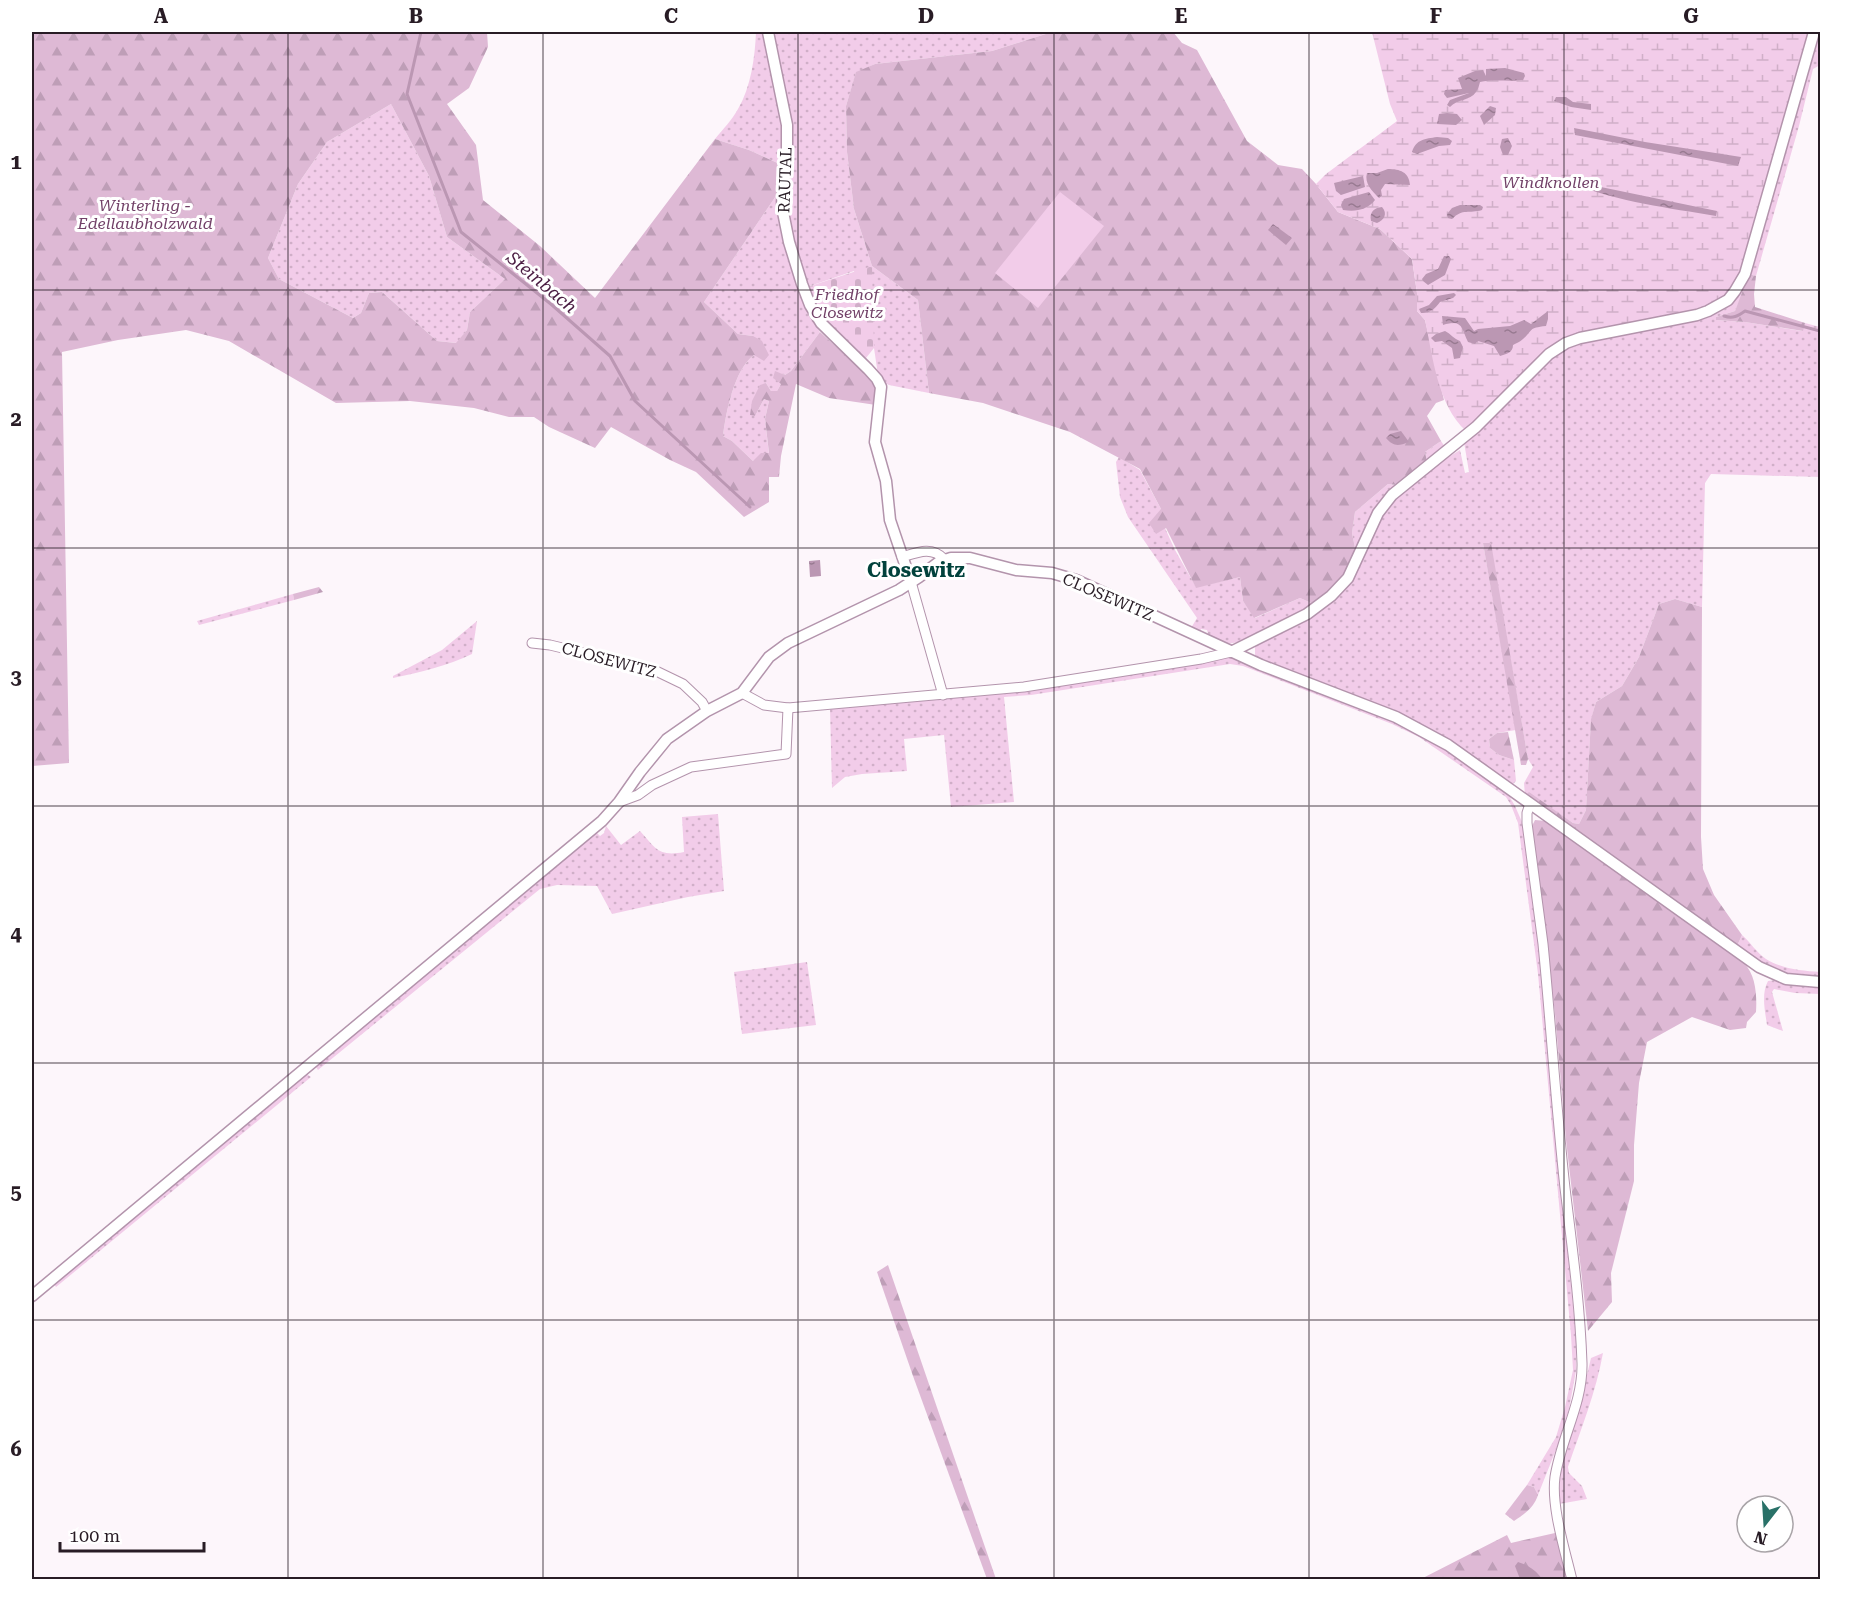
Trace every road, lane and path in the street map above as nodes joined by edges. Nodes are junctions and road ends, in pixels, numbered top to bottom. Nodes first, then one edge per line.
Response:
1 (768, 32) edge
2 (1814, 32) edge
3 (903, 557) junction
4 (945, 559) junction
5 (912, 582) junction
6 (532, 643) dead end
7 (1231, 651) junction
8 (742, 693) junction
9 (943, 695) junction
10 (788, 708) junction
11 (707, 711) junction
12 (619, 802) junction
13 (1530, 804) junction
14 (1821, 982) edge
15 (32, 1296) edge
16 (1572, 1580) edge

1 - 3 street, RAUTAL
2 - 7 street
3 - 4 street, CLOSEWITZ
3 - 5 street, RAUTAL
4 - 5 street
4 - 7 street, CLOSEWITZ
5 - 8 street
5 - 9 street
6 - 11 street, CLOSEWITZ
7 - 9 street
7 - 13 street, CLOSEWITZ
8 - 10 street
8 - 11 street
9 - 10 street
10 - 12 street
11 - 12 street
12 - 15 street
13 - 14 street, CLOSEWITZ
13 - 16 street

